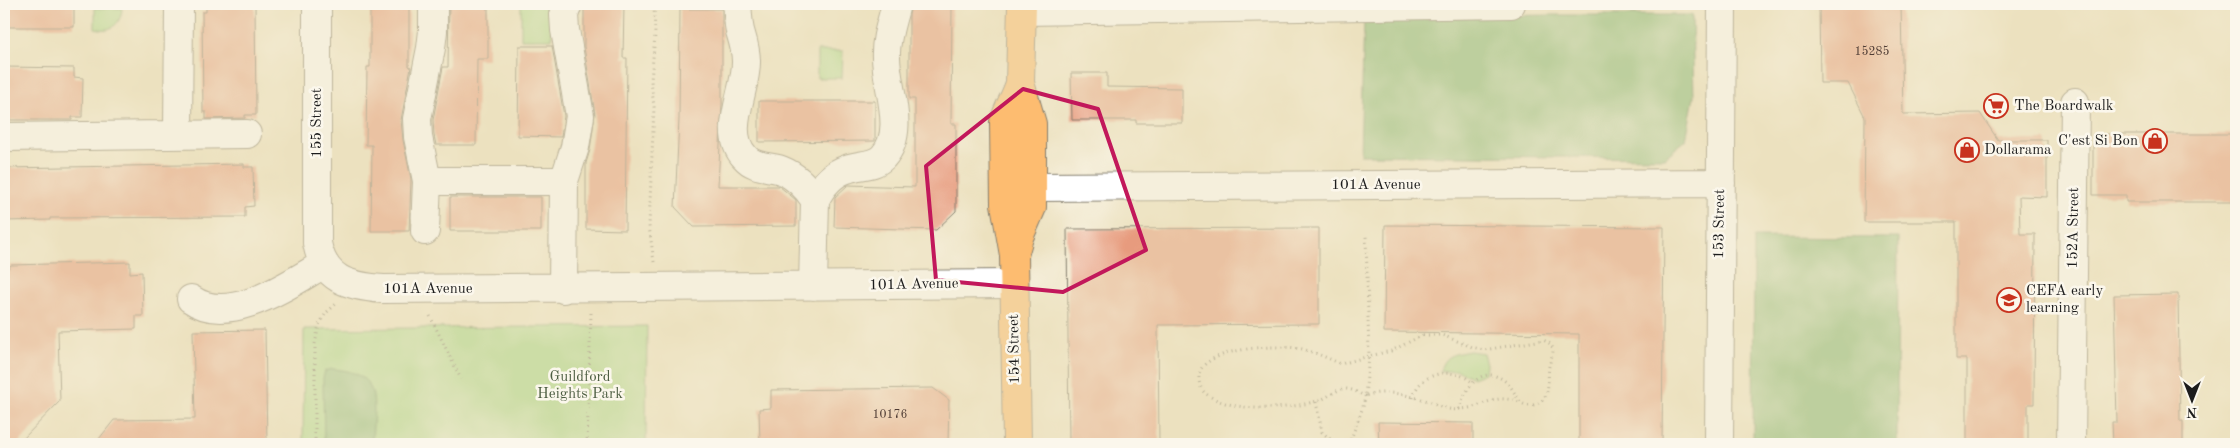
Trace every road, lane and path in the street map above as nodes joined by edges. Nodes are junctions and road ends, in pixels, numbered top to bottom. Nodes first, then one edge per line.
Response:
1 (180, 4) edge
2 (317, 4) edge
3 (433, 4) edge
4 (568, 4) edge
5 (654, 4) edge
6 (737, 4) edge
7 (896, 4) edge
8 (1511, 4) edge
9 (1722, 4) edge
10 (1022, 8) edge
11 (1020, 83) junction
12 (2075, 102) dead end
13 (178, 134) junction
14 (247, 134) dead end
15 (4, 137) edge
16 (427, 181) junction
17 (564, 181) junction
18 (1721, 182) junction
19 (1032, 187) junction
20 (815, 200) junction
21 (426, 231) dead end
22 (1366, 234) dead end
23 (320, 253) junction
24 (1014, 254) junction
25 (654, 265) dead end
26 (1014, 284) junction
27 (813, 286) junction
28 (564, 289) junction
29 (191, 299) dead end
30 (336, 304) dead end
31 (591, 312) dead end
32 (430, 316) dead end
33 (1369, 356) junction
34 (461, 379) dead end
35 (1472, 382) junction
36 (1365, 396) junction
37 (1413, 398) junction
38 (1316, 402) junction
39 (1522, 403) junction
40 (1459, 409) junction
41 (315, 444) edge
42 (587, 444) edge
43 (1017, 444) edge
44 (1336, 444) edge
45 (1349, 444) edge
46 (1719, 444) edge
47 (2071, 444) edge

1 - 13 street
2 - 23 street, 155 Street
3 - 16 street
4 - 17 street
5 - 25 path
6 - 20 street
7 - 20 street
8 - 10 street
9 - 18 street, 153 Street
10 - 11 main road, 154 Street
11 - 19 main road, 154 Street
11 - 24 main road, 154 Street
12 - 47 street, 152A Street
13 - 14 street
13 - 15 street
16 - 17 street
16 - 21 street
17 - 28 street
18 - 19 street, 101A Avenue
18 - 46 street, 153 Street
19 - 24 main road, 154 Street
20 - 27 street
22 - 33 path
23 - 28 street, 101A Avenue
23 - 29 street
24 - 26 main road, 154 Street
26 - 27 street, 101A Avenue
26 - 43 main road, 154 Street
27 - 28 street, 101A Avenue
30 - 41 path
31 - 42 path
32 - 34 path
33 - 36 path
33 - 38 path
33 - 39 path
35 - 37 path
35 - 39 path
35 - 40 path
36 - 37 path
36 - 38 path
36 - 45 path
37 - 40 path
38 - 44 path
39 - 40 path

